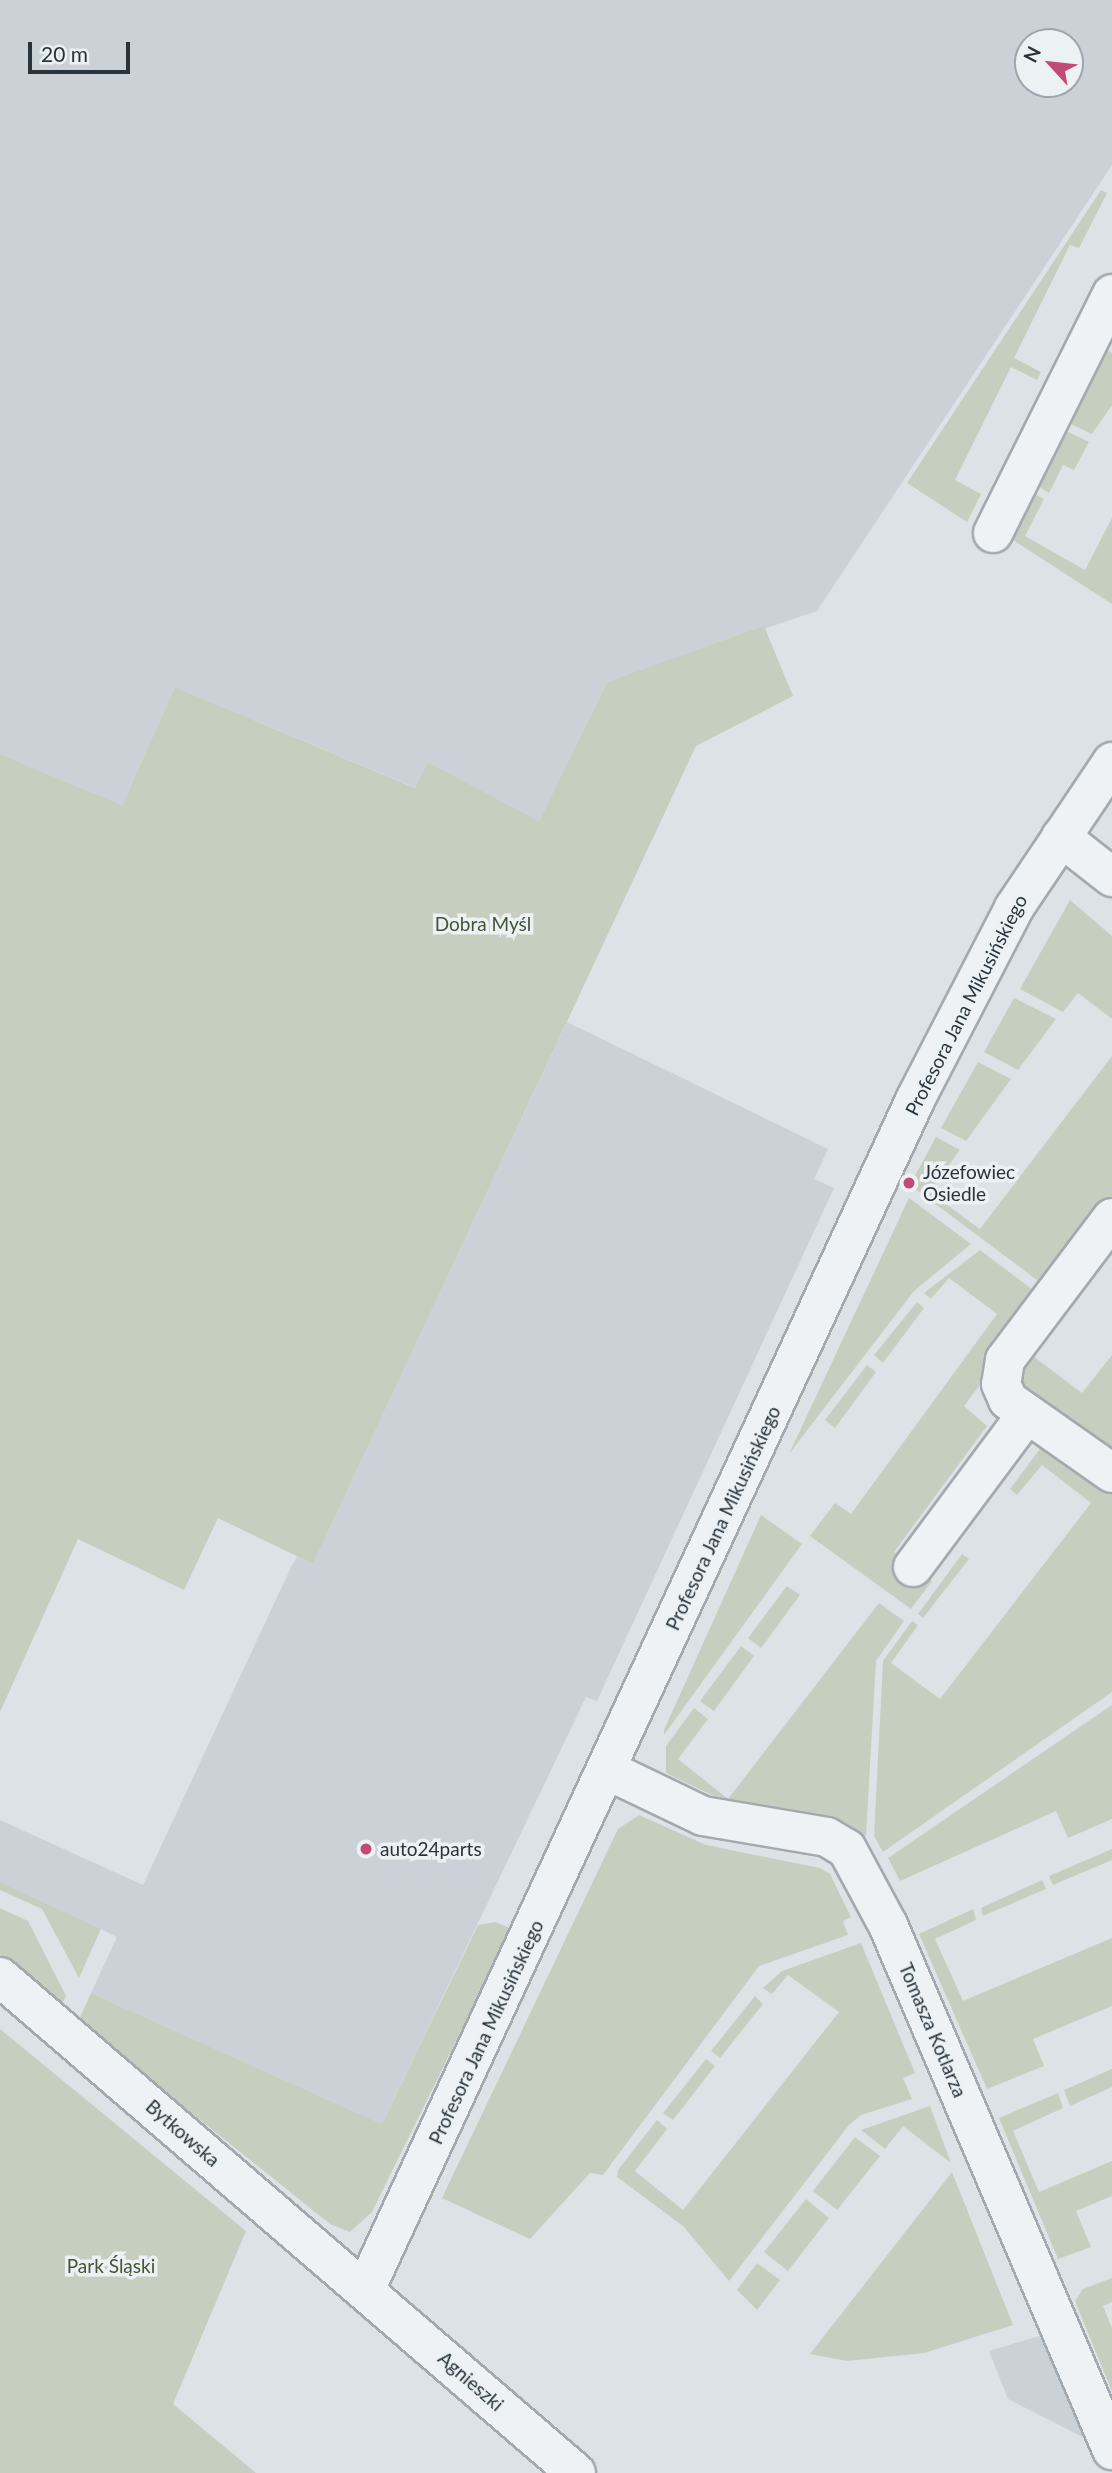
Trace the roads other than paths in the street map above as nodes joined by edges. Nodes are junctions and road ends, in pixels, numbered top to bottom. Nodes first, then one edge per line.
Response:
1 (1112, 294) edge
2 (993, 533) dead end
3 (1112, 762) edge
4 (1061, 836) junction
5 (1112, 877) edge
6 (1112, 1218) edge
7 (1027, 1414) junction
8 (1112, 1473) edge
9 (912, 1567) dead end
10 (607, 1770) junction
11 (0, 1977) edge
12 (365, 2290) junction
13 (1112, 2450) edge
14 (576, 2473) edge

1 - 2 street
3 - 4 street, Profesora Jana Mikusińskiego
4 - 5 street
4 - 10 street, Profesora Jana Mikusińskiego
6 - 7 street
7 - 8 street
7 - 9 street
10 - 12 street, Profesora Jana Mikusińskiego
10 - 13 street, Tomasza Kotlarza
11 - 12 street, Bytkowska
12 - 14 street, Agnieszki

